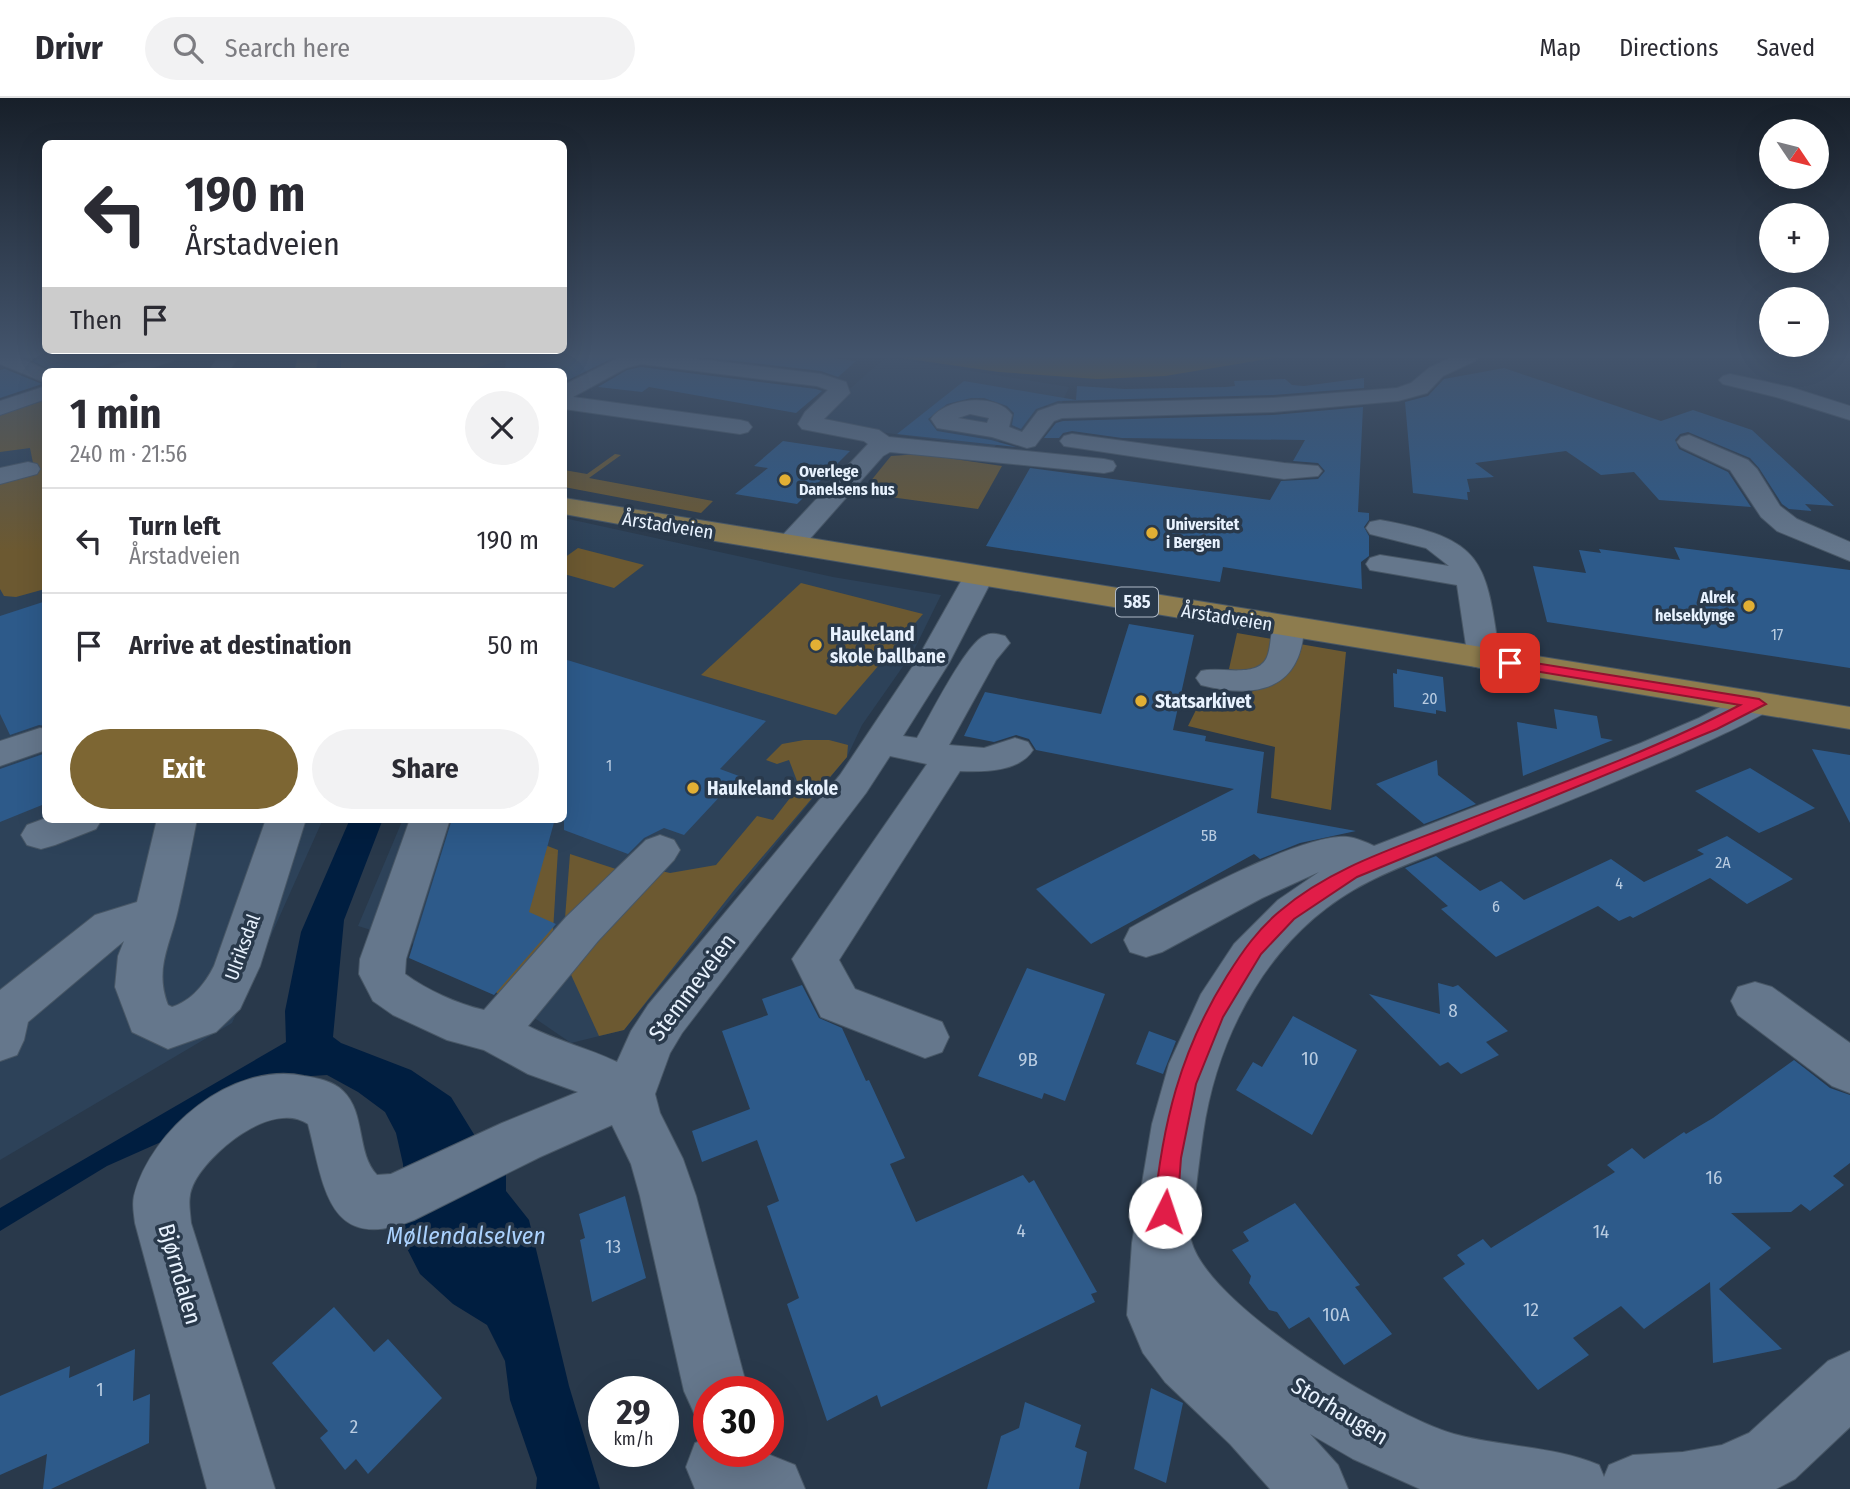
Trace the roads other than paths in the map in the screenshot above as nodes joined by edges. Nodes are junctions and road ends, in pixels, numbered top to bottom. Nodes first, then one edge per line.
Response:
1 (706, 422) edge
2 (811, 422) edge
3 (1041, 422) edge
4 (730, 425) dead end
5 (996, 431) dead end
6 (1689, 442) dead end
7 (884, 445) junction
8 (1018, 449) junction
9 (1104, 466) dead end
10 (28, 469) dead end
11 (1309, 471) dead end
12 (0, 476) edge
13 (567, 507) edge
14 (1380, 528) dead end
15 (789, 545) junction
16 (1850, 552) edge
17 (1380, 564) dead end
18 (979, 576) junction
19 (1472, 578) junction
20 (1288, 627) junction
21 (994, 643) dead end
22 (1484, 659) junction
23 (1213, 678) dead end
24 (1759, 704) junction
25 (1850, 719) edge
26 (40, 739) dead end
27 (0, 754) edge
28 (963, 756) junction
29 (72, 823) edge
30 (176, 823) edge
31 (285, 823) edge
32 (429, 823) edge
33 (41, 835) dead end
34 (660, 850) dead end
35 (1372, 864) junction
36 (156, 913) junction
37 (1146, 940) dead end
38 (1755, 1001) dead end
39 (494, 1032) junction
40 (925, 1037) dead end
41 (0, 1040) edge
42 (1850, 1072) edge
43 (629, 1094) junction
44 (1161, 1243) junction
45 (712, 1376) edge
46 (1850, 1383) edge
47 (241, 1489) edge
48 (1314, 1489) edge
49 (1575, 1489) edge
50 (1633, 1489) edge

1 - 4 street
2 - 7 street
3 - 8 street
5 - 8 street
6 - 16 street
7 - 8 street
7 - 15 street
8 - 9 street
8 - 11 street
10 - 12 street
13 - 15 main road, Årstadveien / 585
14 - 19 street
15 - 18 main road, Årstadveien / 585
17 - 19 street
18 - 20 main road, Årstadveien / 585
18 - 28 street, Stemmeveien
19 - 22 street
20 - 22 main road, Årstadveien / 585
20 - 23 street
21 - 28 street
22 - 24 main road, Årstadveien / 585
24 - 25 main road, Årstadveien / 585
24 - 35 street
26 - 27 street
28 - 40 street
28 - 43 street, Stemmeveien
29 - 33 street
30 - 36 street, Ulriksdal
31 - 36 street, Ulriksdal
32 - 39 street
34 - 39 street
35 - 37 street
35 - 44 street
36 - 41 street
38 - 42 street
39 - 43 street
43 - 45 street
43 - 47 street, Bjørndalen
44 - 48 street
44 - 49 street, Storhaugen
46 - 50 street

